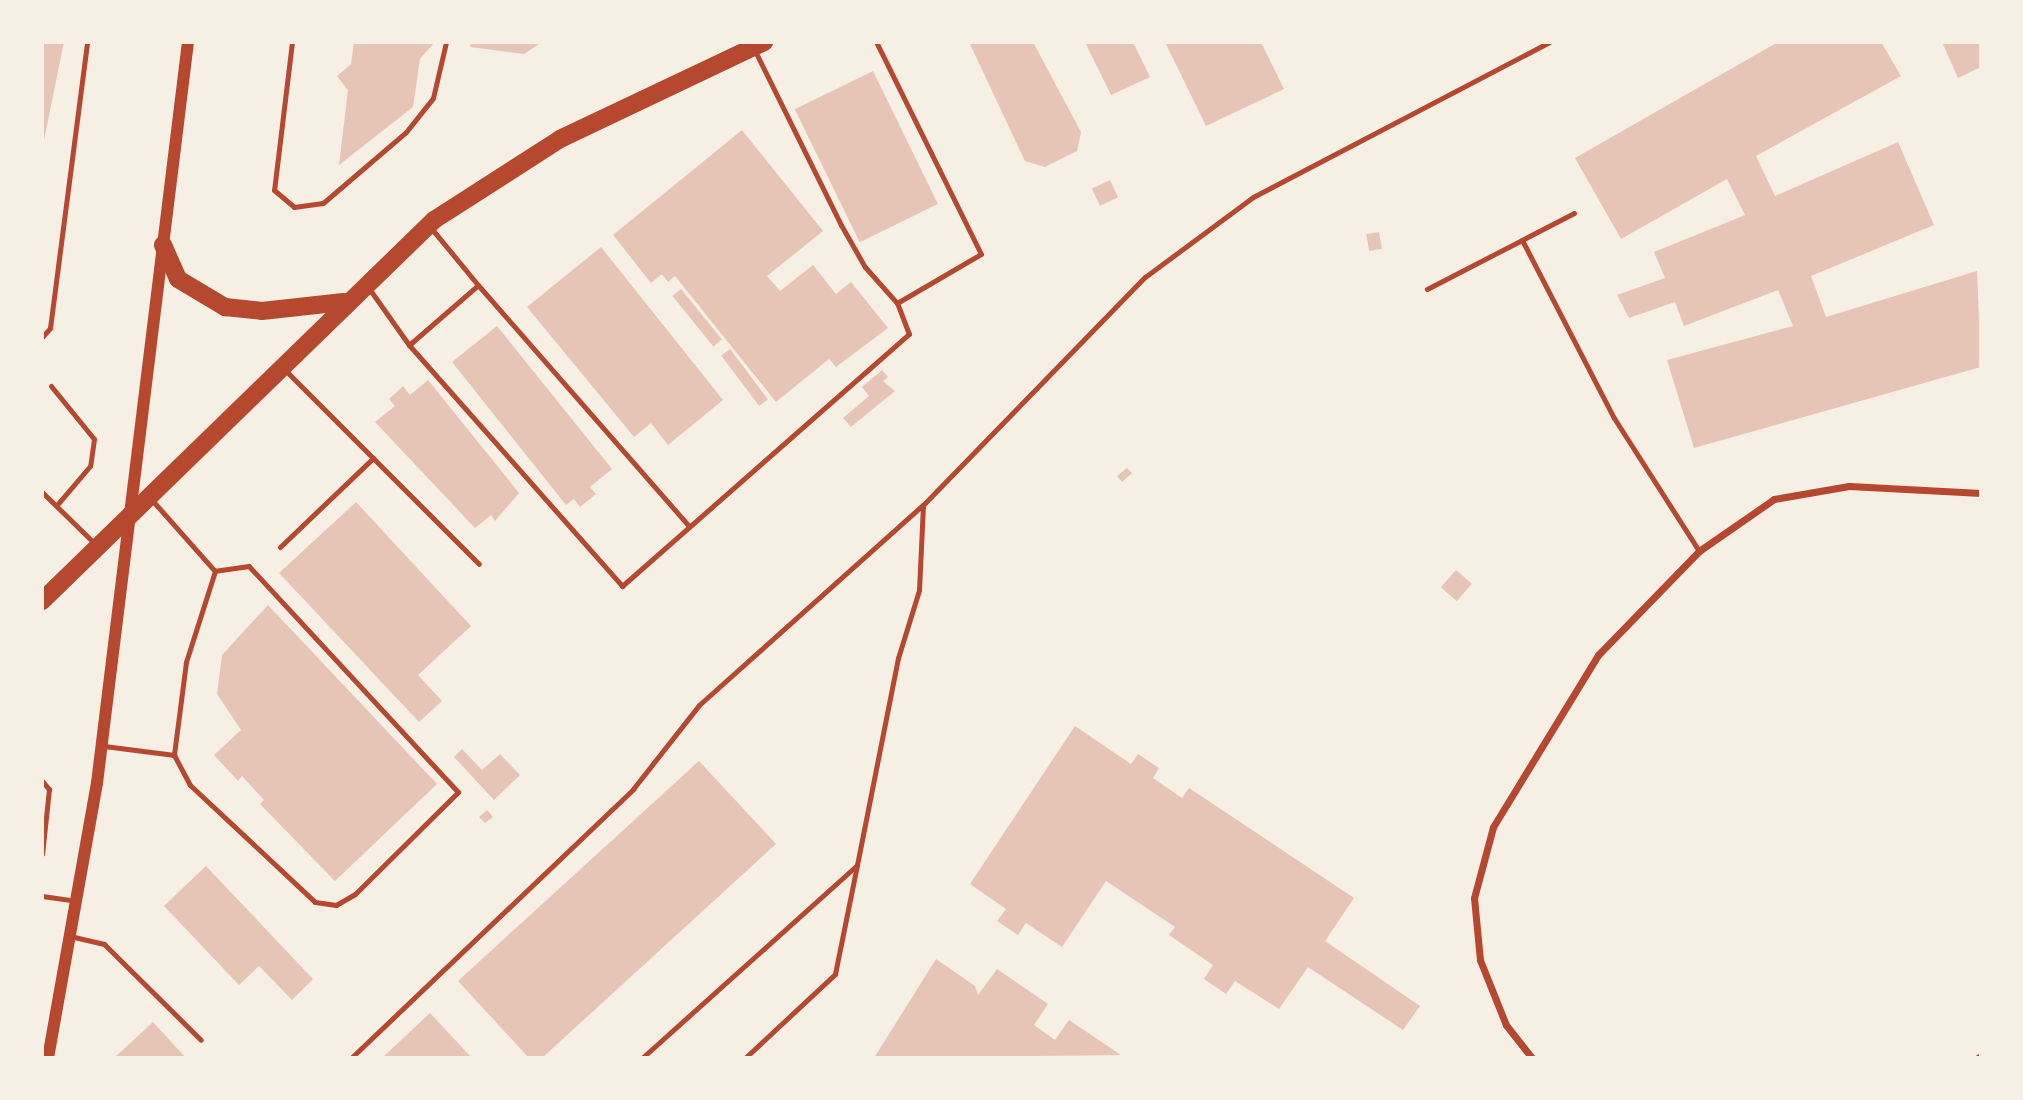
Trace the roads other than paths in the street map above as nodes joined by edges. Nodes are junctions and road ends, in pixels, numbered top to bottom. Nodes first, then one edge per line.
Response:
1 (87, 42) edge
2 (188, 42) edge
3 (292, 42) edge
4 (446, 42) edge
5 (876, 42) edge
6 (1549, 42) edge
7 (756, 44) edge
8 (1574, 212) dead end
9 (429, 226) junction
10 (1522, 240) junction
11 (163, 245) junction
12 (366, 285) junction
13 (478, 285) junction
14 (1427, 289) dead end
15 (344, 302) junction
16 (897, 303) junction
17 (42, 337) edge
18 (409, 345) junction
19 (281, 365) junction
20 (51, 386) dead end
21 (373, 458) junction
22 (42, 492) edge
23 (1981, 493) edge
24 (148, 496) junction
25 (923, 505) junction
26 (56, 506) junction
27 (127, 518) junction
28 (689, 526) junction
29 (97, 547) junction
30 (280, 547) dead end
31 (1699, 551) junction
32 (479, 564) dead end
33 (215, 571) junction
34 (42, 600) edge
35 (100, 745) junction
36 (174, 755) junction
37 (42, 780) edge
38 (42, 854) edge
39 (857, 865) junction
40 (42, 896) edge
41 (80, 902) junction
42 (74, 937) junction
43 (201, 1040) dead end
44 (48, 1058) edge
45 (352, 1058) edge
46 (642, 1058) edge
47 (745, 1058) edge
48 (1532, 1058) edge

1 - 17 lane
2 - 11 street
3 - 4 lane
5 - 16 lane
6 - 25 lane
7 - 9 main road
7 - 16 lane
8 - 10 lane
9 - 12 main road
9 - 13 lane
10 - 14 lane
10 - 31 lane
11 - 15 main road
11 - 27 street
12 - 15 main road
12 - 18 lane
13 - 18 lane
13 - 28 lane
15 - 19 main road
16 - 28 lane
18 - 28 lane
19 - 21 lane
19 - 24 main road
20 - 26 lane
21 - 30 lane
21 - 32 lane
22 - 26 lane
23 - 31 street
24 - 27 main road
24 - 33 lane
25 - 39 lane
25 - 45 lane
26 - 29 lane
27 - 29 main road
27 - 35 street
29 - 34 main road
31 - 48 street
33 - 36 lane
33 - 36 lane
35 - 36 lane
35 - 41 street
37 - 38 lane
39 - 46 lane
39 - 47 lane
40 - 41 lane
41 - 42 street
42 - 43 lane
42 - 44 street

